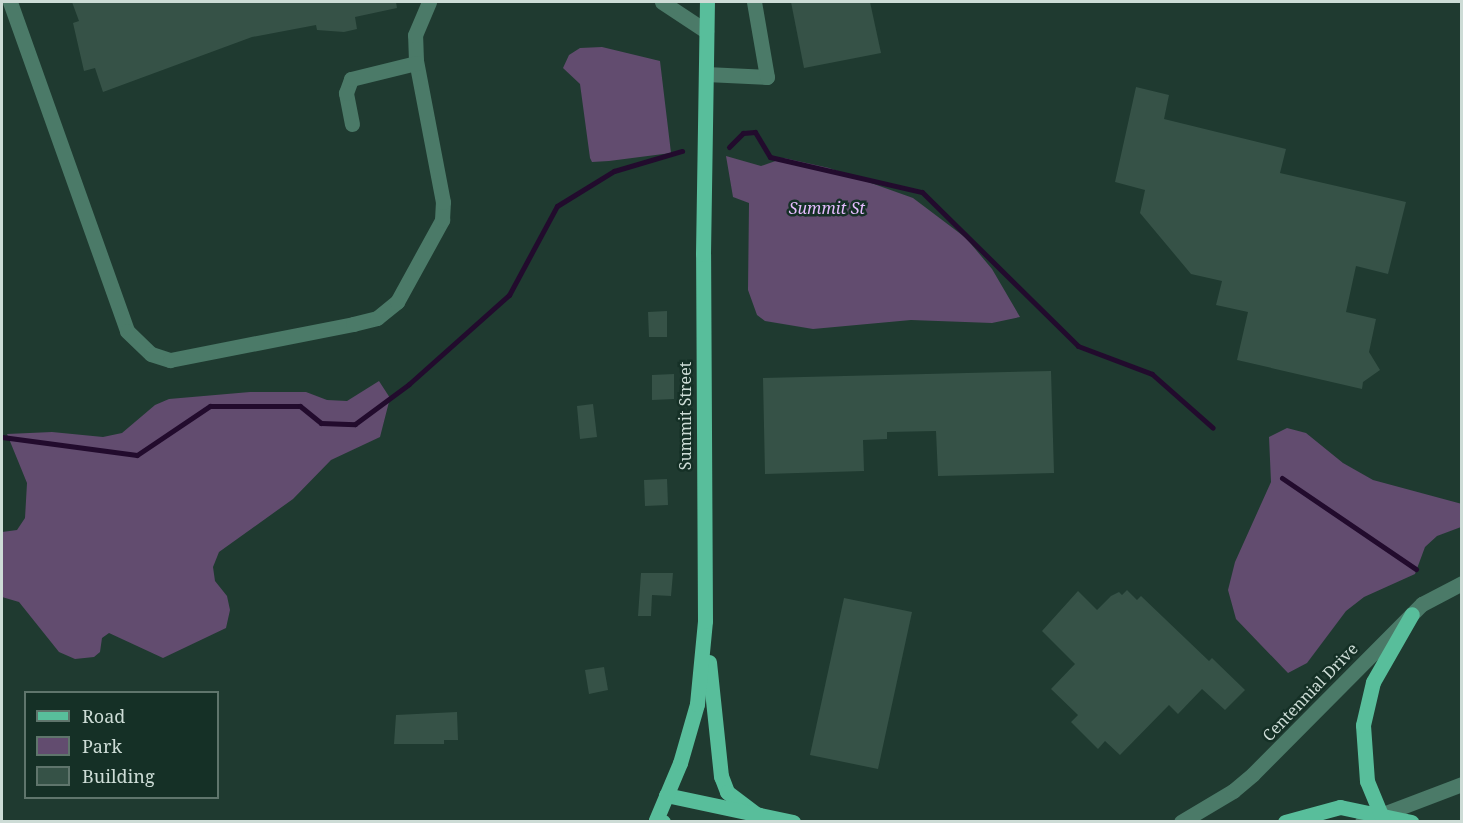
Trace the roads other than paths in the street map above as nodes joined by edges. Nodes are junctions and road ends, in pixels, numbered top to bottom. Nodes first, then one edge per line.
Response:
1 (9, 2) edge
2 (429, 2) edge
3 (662, 2) edge
4 (707, 2) edge
5 (754, 2) edge
6 (706, 31) junction
7 (416, 63) junction
8 (706, 75) junction
9 (352, 124) dead end
10 (1461, 583) edge
11 (1412, 614) junction
12 (705, 621) junction
13 (1461, 784) edge
14 (666, 795) junction
15 (756, 814) junction
16 (1383, 819) edge
17 (658, 821) edge
18 (793, 822) edge
19 (1181, 822) edge
20 (1286, 822) edge
21 (1362, 822) edge
22 (1411, 822) edge

1 - 7 street
2 - 7 street
3 - 6 street
4 - 6 main road, Summit Street
5 - 8 street
6 - 8 main road, Summit Street
7 - 9 street
8 - 12 main road, Summit Street
10 - 11 street, Centennial Drive
11 - 16 main road
11 - 19 street, Centennial Drive
12 - 14 main road, Summit Street
12 - 15 main road
13 - 16 street
14 - 15 main road
14 - 17 main road, Summit Street
15 - 18 main road
16 - 20 main road
16 - 21 street
16 - 22 main road

